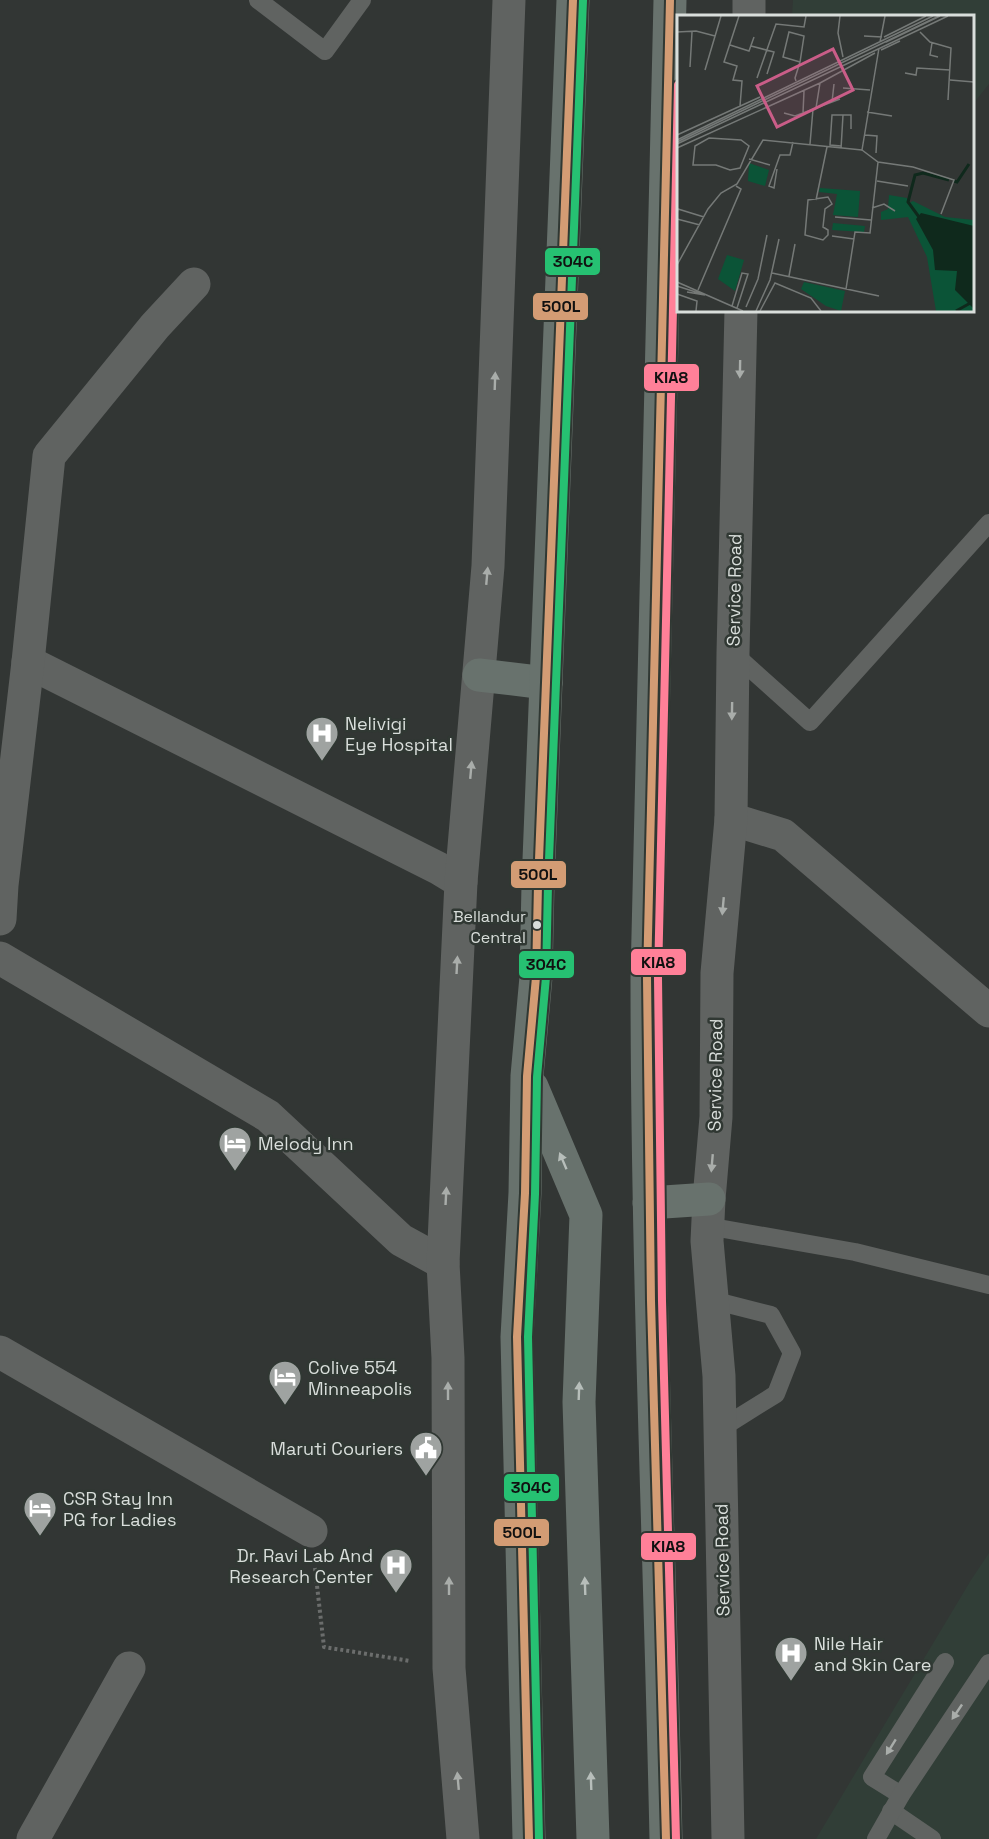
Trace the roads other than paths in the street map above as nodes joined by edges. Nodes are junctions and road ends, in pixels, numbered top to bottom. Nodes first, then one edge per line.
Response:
1 (258, 0) edge
2 (362, 0) edge
3 (509, 0) edge
4 (573, 0) edge
5 (670, 0) edge
6 (194, 284) dead end
7 (741, 312) edge
8 (989, 523) edge
9 (733, 653) junction
10 (28, 662) junction
11 (479, 675) junction
12 (546, 683) junction
13 (731, 819) junction
14 (462, 882) junction
15 (1, 885) edge
16 (0, 919) edge
17 (0, 958) edge
18 (989, 1011) edge
19 (527, 1076) junction
20 (649, 1203) junction
21 (708, 1212) junction
22 (443, 1263) junction
23 (989, 1285) edge
24 (712, 1300) junction
25 (0, 1352) edge
26 (720, 1429) junction
27 (311, 1531) road end
28 (945, 1662) dead end
29 (989, 1663) edge
30 (129, 1668) dead end
31 (901, 1795) junction
32 (891, 1812) junction
33 (33, 1839) edge
34 (463, 1839) edge
35 (529, 1839) edge
36 (593, 1839) edge
37 (666, 1839) edge
38 (728, 1839) edge
39 (876, 1839) edge
40 (933, 1839) edge

1 - 2 lane
11 -> 3 street
4 - 12 highway
5 - 20 highway
6 - 10 street
7 -> 9 street, Service Road
8 - 9 lane
9 -> 13 street, Service Road
10 - 14 street
10 - 15 street
11 - 12 highway
14 -> 11 street
12 - 19 highway
13 - 18 street
13 -> 21 street, Service Road
22 -> 14 street
15 - 16 street
17 - 22 street
19 - 35 highway
36 -> 19 highway
20 - 21 highway
20 - 37 highway
21 - 23 lane
21 - 24 street, Service Road
34 -> 22 street
24 - 26 street, Service Road
24 - 26 lane
25 - 27 street
26 - 38 street, Service Road
28 -> 31 lane
29 -> 31 lane
30 - 33 street
31 - 32 lane
32 - 39 lane
32 - 40 lane

